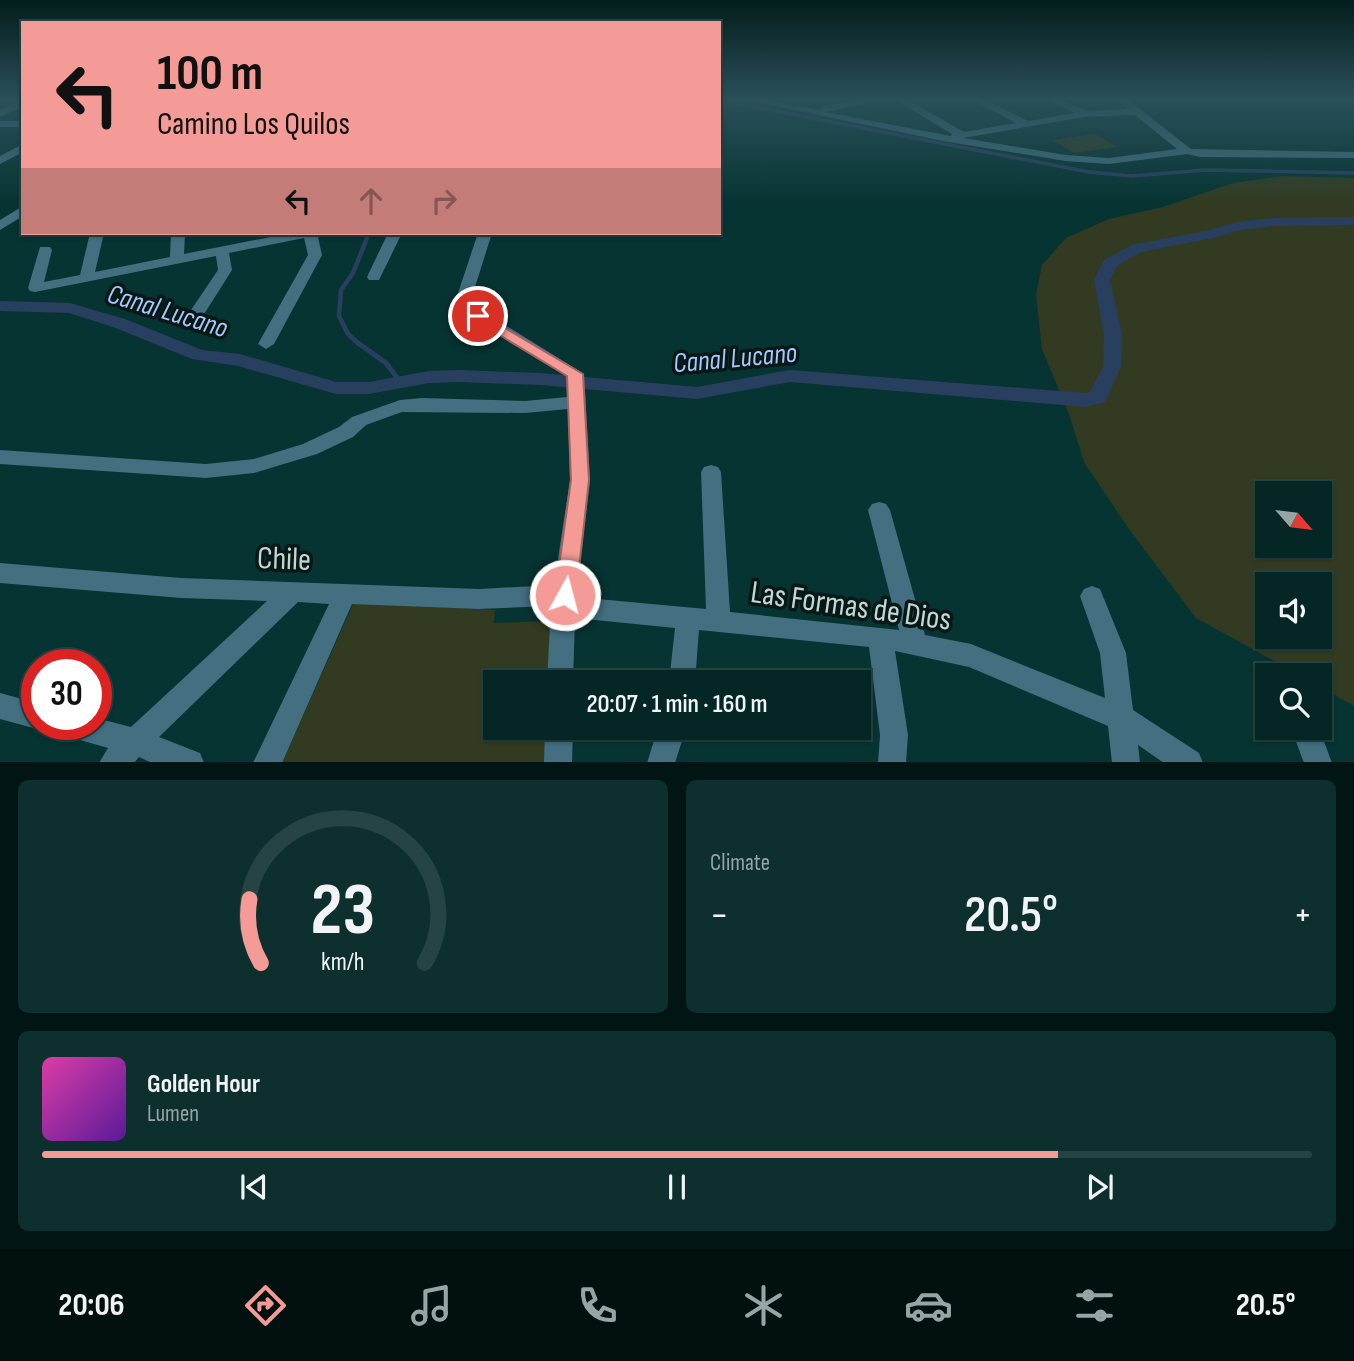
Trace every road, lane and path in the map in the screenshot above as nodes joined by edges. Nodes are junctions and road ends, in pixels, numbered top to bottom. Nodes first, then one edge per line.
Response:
1 (926, 135) edge
2 (962, 135) edge
3 (1165, 135) edge
4 (943, 138) junction
5 (21, 148) edge
6 (1186, 151) junction
7 (1354, 155) edge
8 (3, 158) edge
9 (21, 211) edge
10 (0, 226) edge
11 (97, 235) edge
12 (178, 235) edge
13 (290, 235) edge
14 (310, 235) edge
15 (394, 235) edge
16 (484, 235) edge
17 (259, 238) edge
18 (45, 250) dead end
19 (222, 251) junction
20 (177, 259) junction
21 (87, 277) junction
22 (374, 277) dead end
23 (195, 316) dead end
24 (266, 344) dead end
25 (576, 401) junction
26 (0, 457) edge
27 (711, 472) dead end
28 (879, 510) dead end
29 (0, 573) edge
30 (295, 591) junction
31 (345, 594) junction
32 (1092, 596) dead end
33 (564, 600) junction
34 (688, 617) junction
35 (718, 620) junction
36 (880, 637) junction
37 (915, 643) junction
38 (561, 670) edge
39 (683, 670) edge
40 (0, 706) edge
41 (21, 712) edge
42 (1122, 718) junction
43 (112, 736) edge
44 (559, 740) edge
45 (668, 740) edge
46 (1310, 740) edge
47 (135, 742) junction
48 (113, 762) edge
49 (190, 762) edge
50 (267, 762) edge
51 (558, 762) edge
52 (661, 762) edge
53 (892, 762) edge
54 (1126, 762) edge
55 (1189, 762) edge
56 (1318, 762) edge

1 - 4 street
2 - 4 street
3 - 6 street
4 - 6 street
5 - 8 street
6 - 7 street
9 - 10 street
11 - 21 street
12 - 20 street
13 - 17 street
14 - 24 street
15 - 22 street
16 - 25 street
17 - 19 street
18 - 21 street
19 - 20 street
19 - 23 street
20 - 21 street
25 - 26 street
25 - 33 street
27 - 35 street
28 - 37 street
29 - 30 street, Chile
30 - 31 street, Chile
30 - 47 street
31 - 33 street, Chile
31 - 50 street
32 - 42 street
33 - 34 street, Las Formas de Dios
33 - 38 street
34 - 35 street, Las Formas de Dios
34 - 39 street
35 - 36 street, Las Formas de Dios
36 - 37 street, Las Formas de Dios
36 - 53 street
37 - 42 street, Las Formas de Dios
40 - 41 street
42 - 54 street
42 - 55 street, Las Formas de Dios
43 - 47 street
44 - 51 street
45 - 52 street
46 - 56 street
47 - 48 street
47 - 49 street

